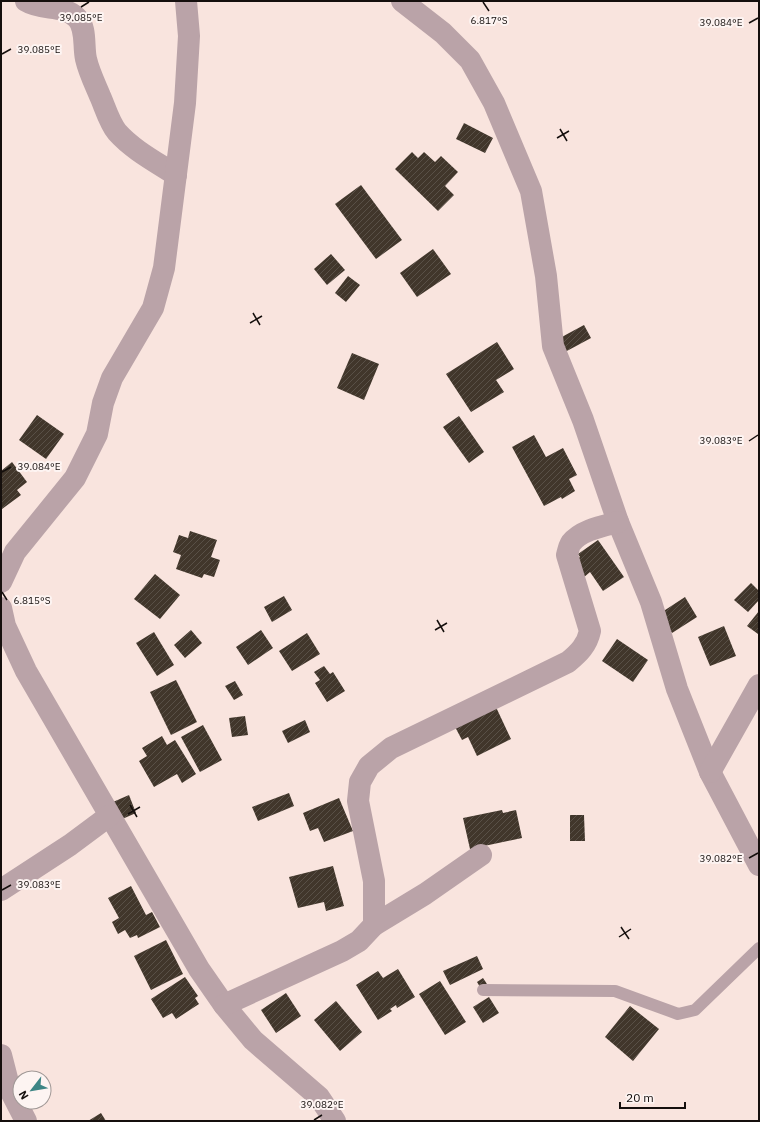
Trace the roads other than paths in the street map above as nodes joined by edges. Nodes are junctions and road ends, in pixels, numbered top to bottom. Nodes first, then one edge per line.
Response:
1 (26, 1) edge
2 (186, 1) edge
3 (402, 1) edge
4 (176, 175) junction
5 (618, 522) junction
6 (1, 582) edge
7 (1, 608) edge
8 (759, 685) edge
9 (710, 772) junction
10 (108, 816) junction
11 (481, 855) dead end
12 (759, 865) edge
13 (1, 890) edge
14 (374, 925) junction
15 (759, 948) edge
16 (483, 990) dead end
17 (224, 1005) junction
18 (1, 1055) edge
19 (26, 1121) edge
20 (335, 1121) edge

1 - 4 street
2 - 4 street
3 - 5 street
4 - 6 street
5 - 9 street
5 - 14 street
7 - 10 street
8 - 9 street
9 - 12 street
10 - 13 street
10 - 17 street
11 - 14 street
14 - 17 street
15 - 16 lane
17 - 20 street
18 - 19 street

